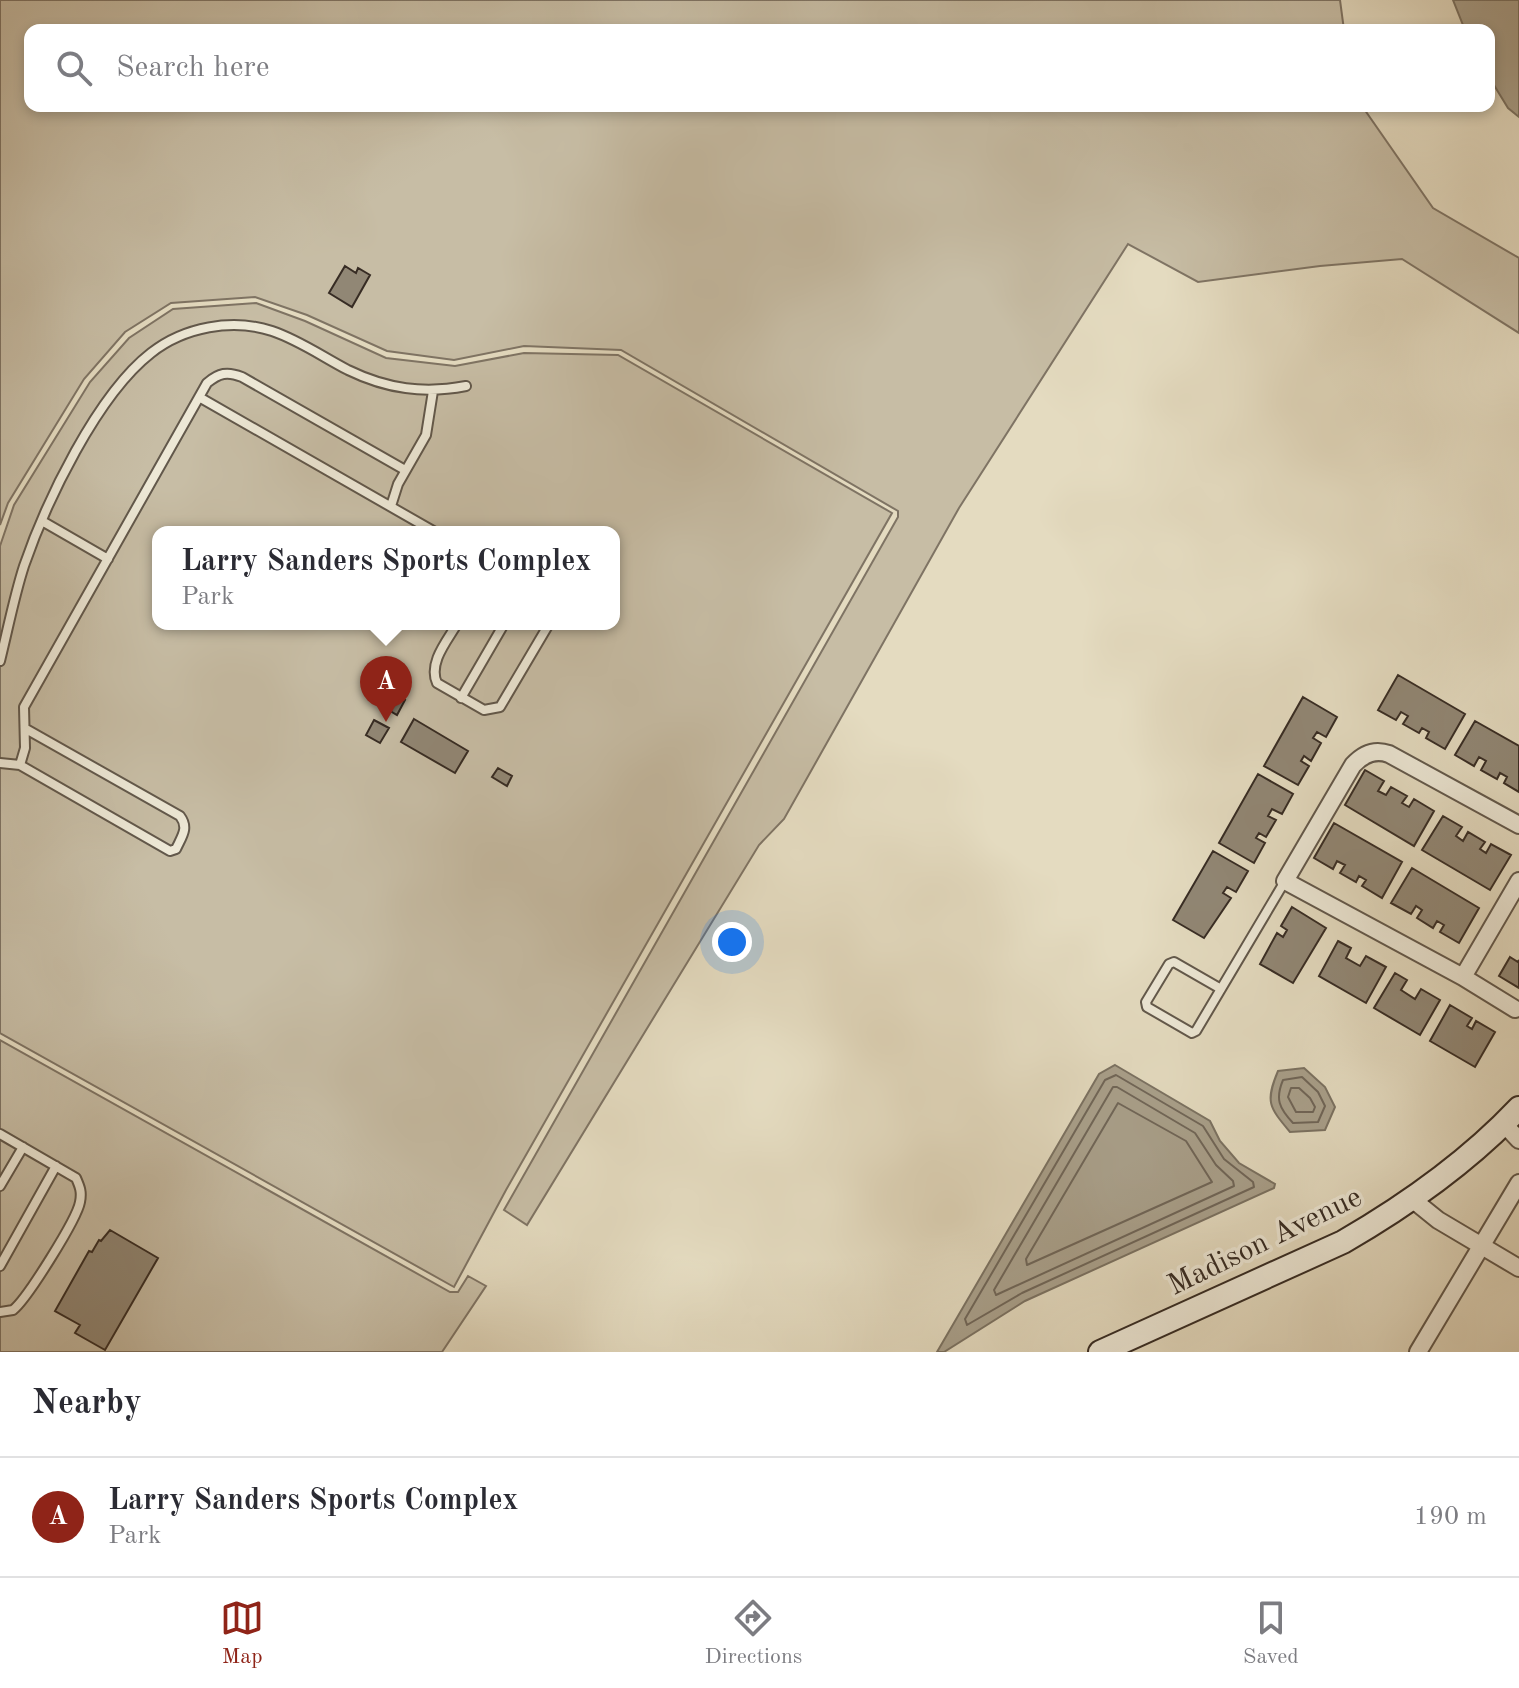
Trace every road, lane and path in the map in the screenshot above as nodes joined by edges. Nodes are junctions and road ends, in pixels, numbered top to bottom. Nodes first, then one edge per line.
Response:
1 (466, 386) dead end
2 (433, 391) junction
3 (199, 397) junction
4 (405, 470) junction
5 (391, 506) junction
6 (42, 521) junction
7 (425, 526) edge
8 (108, 559) junction
9 (454, 630) edge
10 (501, 630) edge
11 (545, 630) edge
12 (0, 661) edge
13 (461, 698) junction
14 (26, 729) junction
15 (0, 763) edge
16 (20, 765) junction
17 (1519, 825) edge
18 (1285, 881) junction
19 (1519, 881) edge
20 (1463, 977) junction
21 (1221, 989) junction
22 (1515, 1009) dead end
23 (1514, 1124) edge
24 (0, 1134) edge
25 (23, 1147) junction
26 (56, 1166) junction
27 (1519, 1183) edge
28 (0, 1186) edge
29 (1412, 1199) junction
30 (1480, 1246) junction
31 (0, 1266) edge
32 (1519, 1268) edge
33 (0, 1312) edge
34 (1100, 1352) edge
35 (1418, 1352) edge

1 - 2 lane
2 - 4 lane
2 - 6 lane
3 - 4 lane
3 - 5 lane
3 - 8 lane
4 - 5 lane
5 - 7 lane
6 - 8 lane
6 - 12 lane
8 - 14 lane
9 - 13 lane
10 - 13 lane
11 - 13 lane
14 - 16 lane
14 - 16 lane
15 - 16 lane
17 - 18 street
18 - 20 street
18 - 21 lane
19 - 20 street
20 - 22 street
21 - 21 lane
23 - 29 main road, Madison Avenue
24 - 25 lane
25 - 26 lane
25 - 28 lane
26 - 31 lane
26 - 33 lane
27 - 30 street
29 - 30 street
29 - 34 main road, Madison Avenue
30 - 32 street
30 - 35 street

